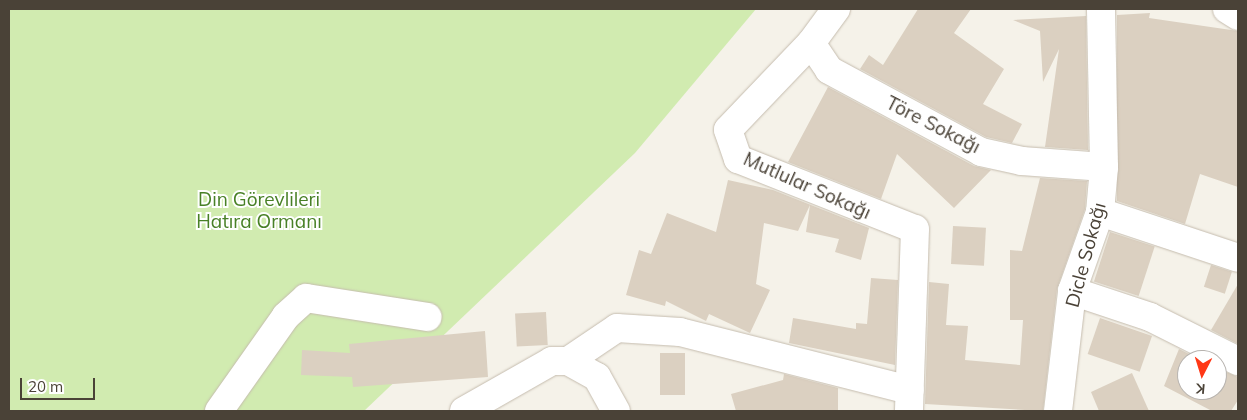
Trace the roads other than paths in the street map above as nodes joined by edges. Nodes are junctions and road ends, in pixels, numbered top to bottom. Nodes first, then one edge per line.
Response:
1 (836, 9) edge
2 (1101, 9) edge
3 (1227, 9) edge
4 (1238, 16) edge
5 (811, 43) junction
6 (1104, 167) junction
7 (1100, 212) junction
8 (1238, 258) edge
9 (1072, 291) junction
10 (428, 317) dead end
11 (568, 361) junction
12 (1238, 361) edge
13 (910, 400) edge
14 (219, 411) edge
15 (464, 411) edge
16 (616, 411) edge
17 (1058, 411) edge

1 - 5 street, Mutlular Sokağı
2 - 6 street, Dicle Sokağı
3 - 4 street
5 - 6 street, Töre Sokağı
5 - 13 street, Mutlular Sokağı
6 - 7 street, Dicle Sokağı
7 - 8 street
7 - 9 street, Dicle Sokağı
9 - 12 street
9 - 17 street, Dicle Sokağı
10 - 14 street
11 - 13 street
11 - 15 street
11 - 16 street

